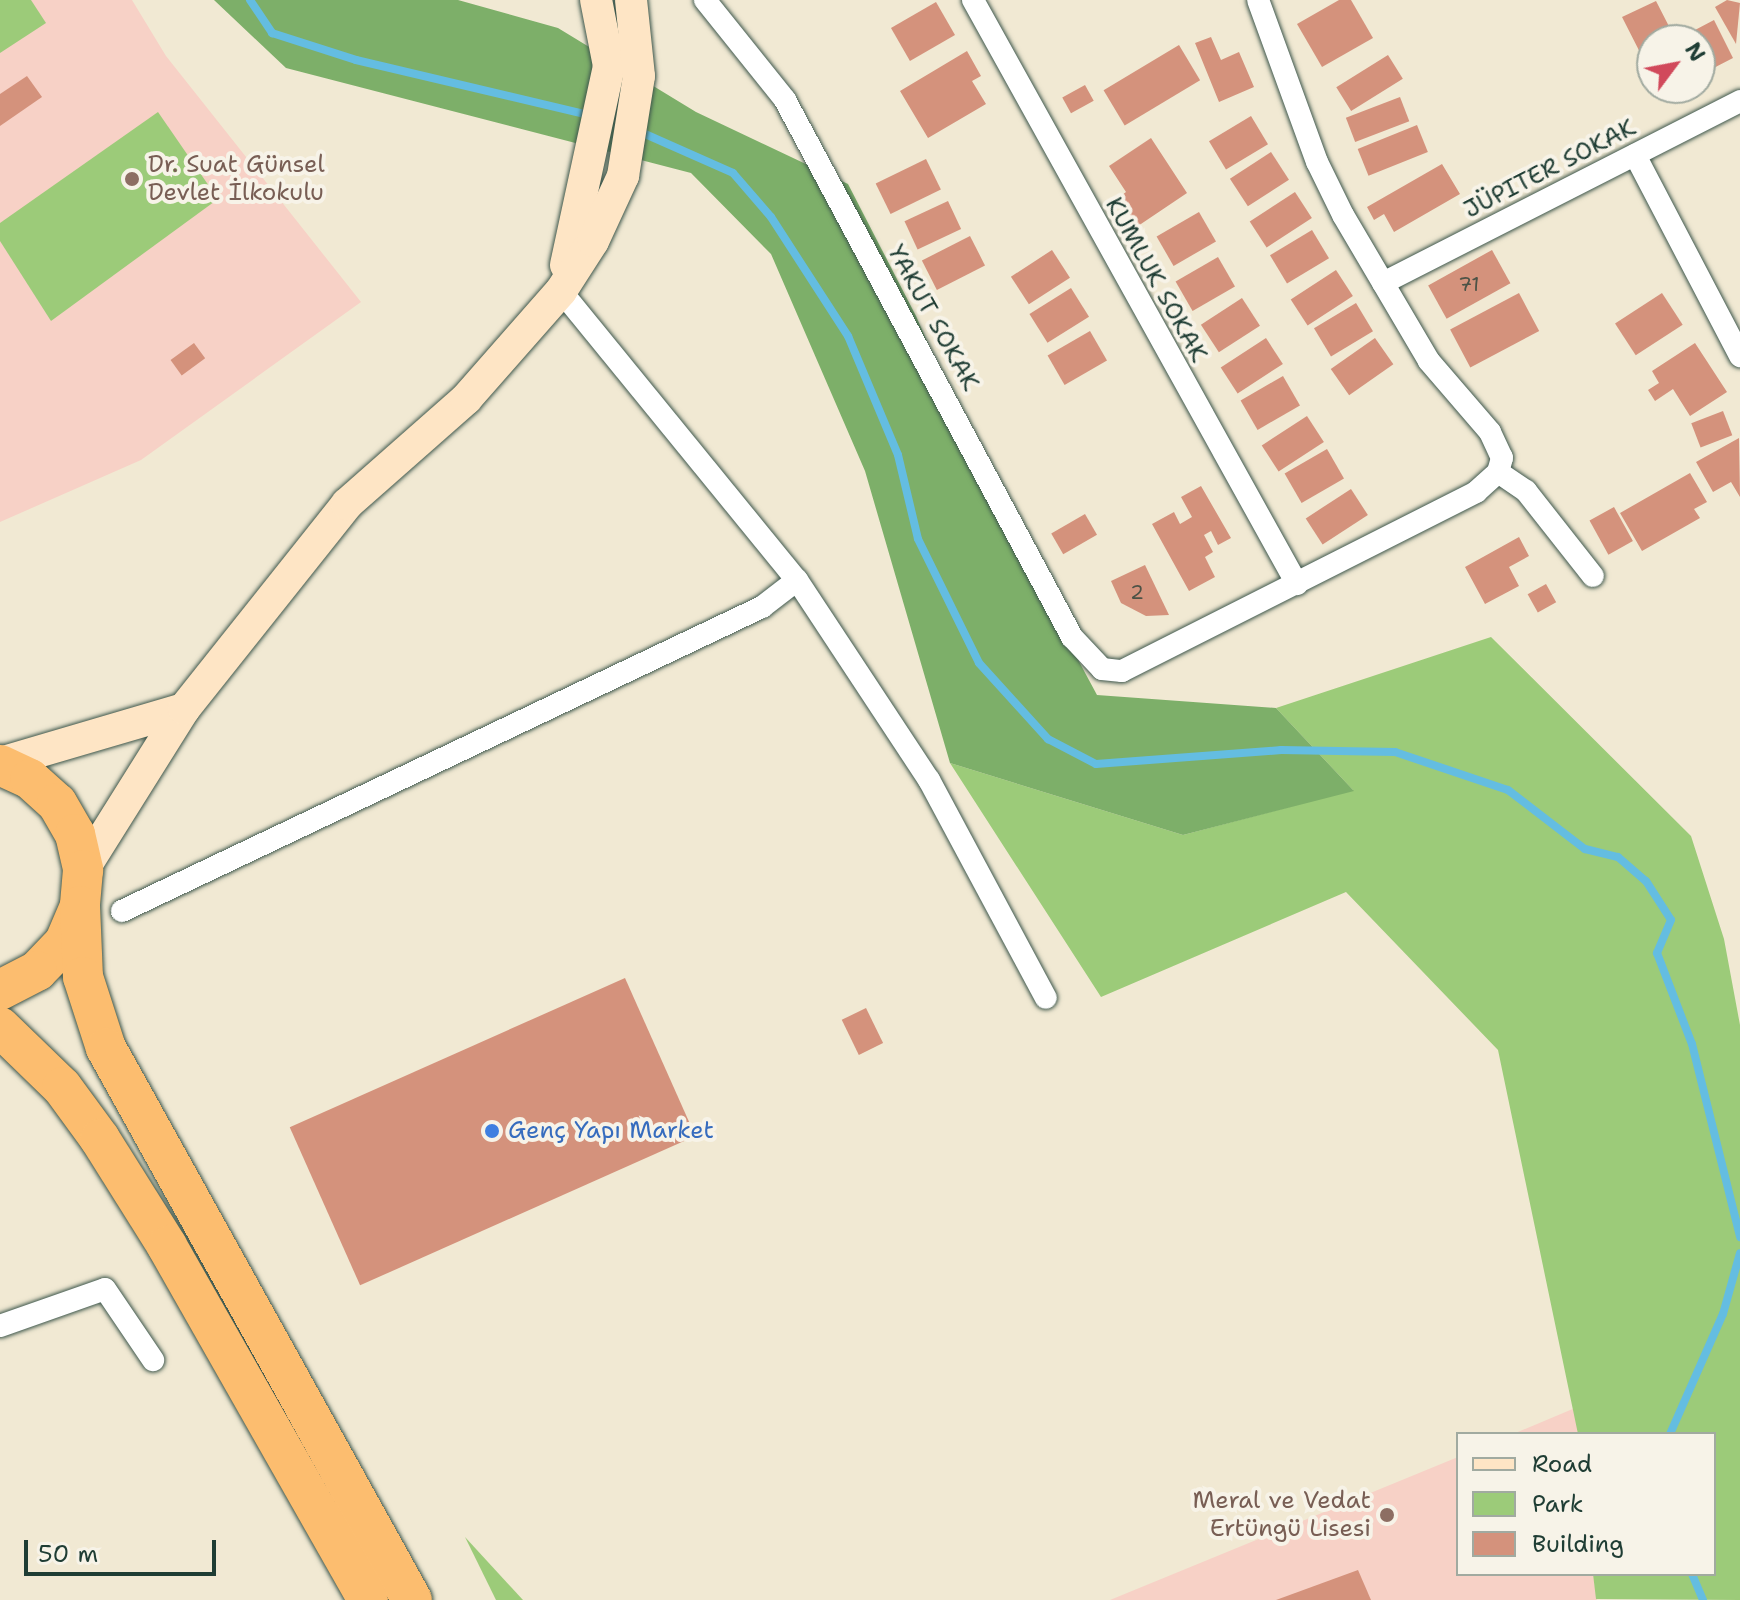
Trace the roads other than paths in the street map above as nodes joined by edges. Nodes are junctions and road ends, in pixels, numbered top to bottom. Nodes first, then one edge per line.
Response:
1 (596, 0) edge
2 (631, 0) edge
3 (705, 0) edge
4 (973, 0) edge
5 (1259, 0) edge
6 (624, 71) junction
7 (1740, 101) edge
8 (1635, 155) junction
9 (1383, 283) junction
10 (561, 291) junction
11 (1740, 356) edge
12 (1498, 472) junction
13 (1593, 576) dead end
14 (797, 580) junction
15 (1297, 584) junction
16 (184, 709) junction
17 (0, 764) edge
18 (82, 888) junction
19 (122, 911) dead end
20 (0, 990) edge
21 (1046, 998) dead end
22 (0, 1027) edge
23 (0, 1326) edge
24 (153, 1360) dead end
25 (368, 1600) edge
26 (412, 1600) edge

1 - 6 street
2 - 6 street
3 - 15 street, YAKUT SOKAK
4 - 15 street, KUMLUK SOKAK
5 - 9 street
6 - 10 street
6 - 10 street
7 - 8 street, JÜPITER SOKAK
8 - 9 street, JÜPITER SOKAK
8 - 11 street
9 - 12 street
10 - 14 street
10 - 16 street
12 - 13 street
12 - 15 street
14 - 19 street
14 - 21 street
16 - 17 street
16 - 18 street
17 - 18 highway
18 - 20 highway
18 - 26 highway
22 - 25 highway
23 - 24 street

